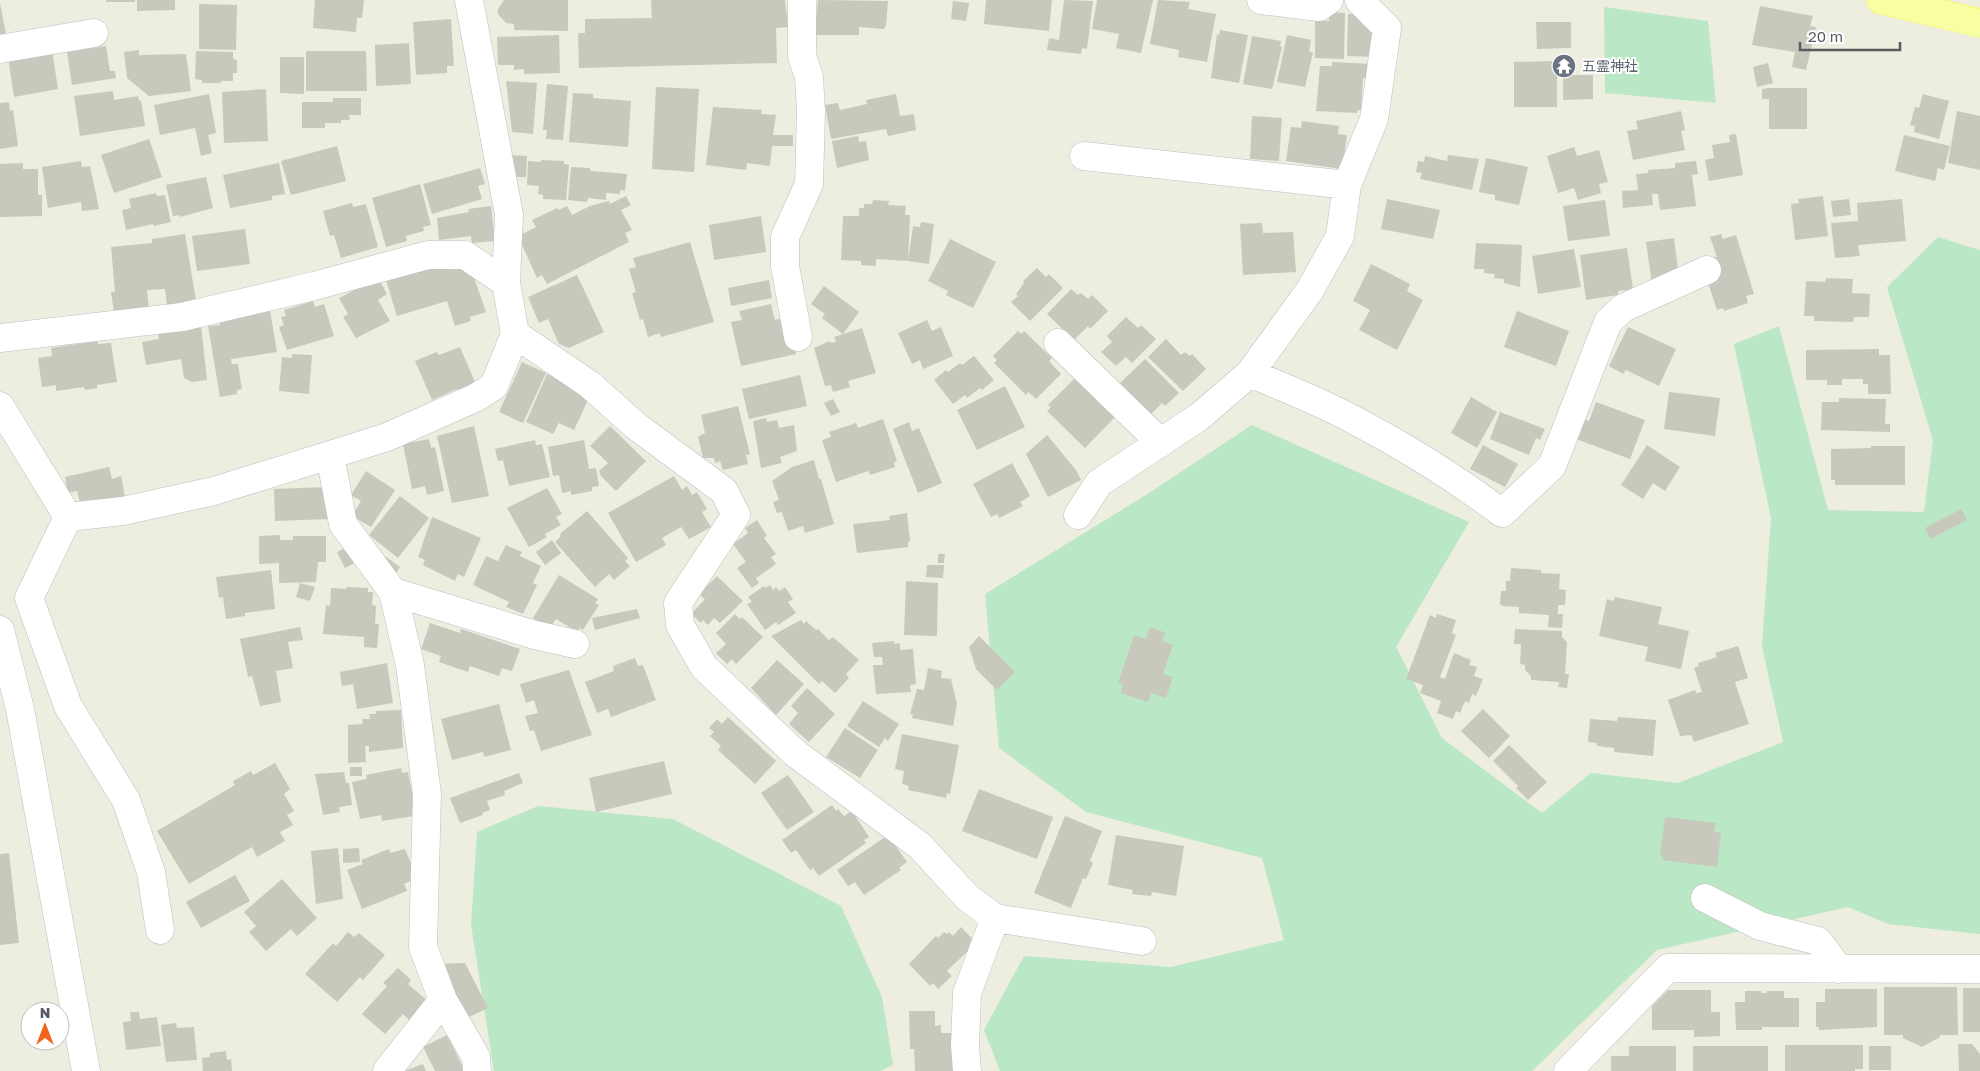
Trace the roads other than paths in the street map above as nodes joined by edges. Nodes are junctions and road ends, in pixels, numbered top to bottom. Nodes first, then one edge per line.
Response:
1 (469, 0) edge
2 (802, 0) edge
3 (1261, 0) edge
4 (1329, 0) edge
5 (1360, 0) edge
6 (1881, 0) edge
7 (1980, 23) edge
8 (94, 33) dead end
9 (0, 50) edge
10 (1084, 156) dead end
11 (1347, 185) junction
12 (1707, 270) dead end
13 (506, 283) junction
14 (515, 334) junction
15 (798, 337) dead end
16 (0, 338) edge
17 (1058, 343) dead end
18 (1250, 373) junction
19 (0, 406) edge
20 (1161, 443) junction
21 (330, 455) junction
22 (1078, 515) dead end
23 (68, 517) junction
24 (393, 592) junction
25 (0, 630) edge
26 (575, 644) dead end
27 (10, 710) edge
28 (1705, 898) dead end
29 (994, 918) junction
30 (160, 930) dead end
31 (1142, 940) dead end
32 (1839, 969) junction
33 (1980, 969) edge
34 (443, 1000) junction
35 (86, 1071) edge
36 (387, 1071) edge
37 (477, 1071) edge
38 (967, 1071) edge
39 (1568, 1071) edge

1 - 13 street
2 - 15 street
3 - 4 street
5 - 11 street
6 - 7 main road
8 - 9 street
10 - 11 street
11 - 18 street
12 - 18 street
13 - 14 street
13 - 16 street
14 - 21 street
14 - 29 street
17 - 20 street
18 - 20 street
19 - 23 street
20 - 22 street
21 - 23 street
21 - 24 street
23 - 30 street
24 - 26 street
24 - 34 street
25 - 27 street
27 - 35 street
28 - 32 street
29 - 31 street
29 - 38 street
32 - 33 street
32 - 39 street
34 - 36 street
34 - 37 street

